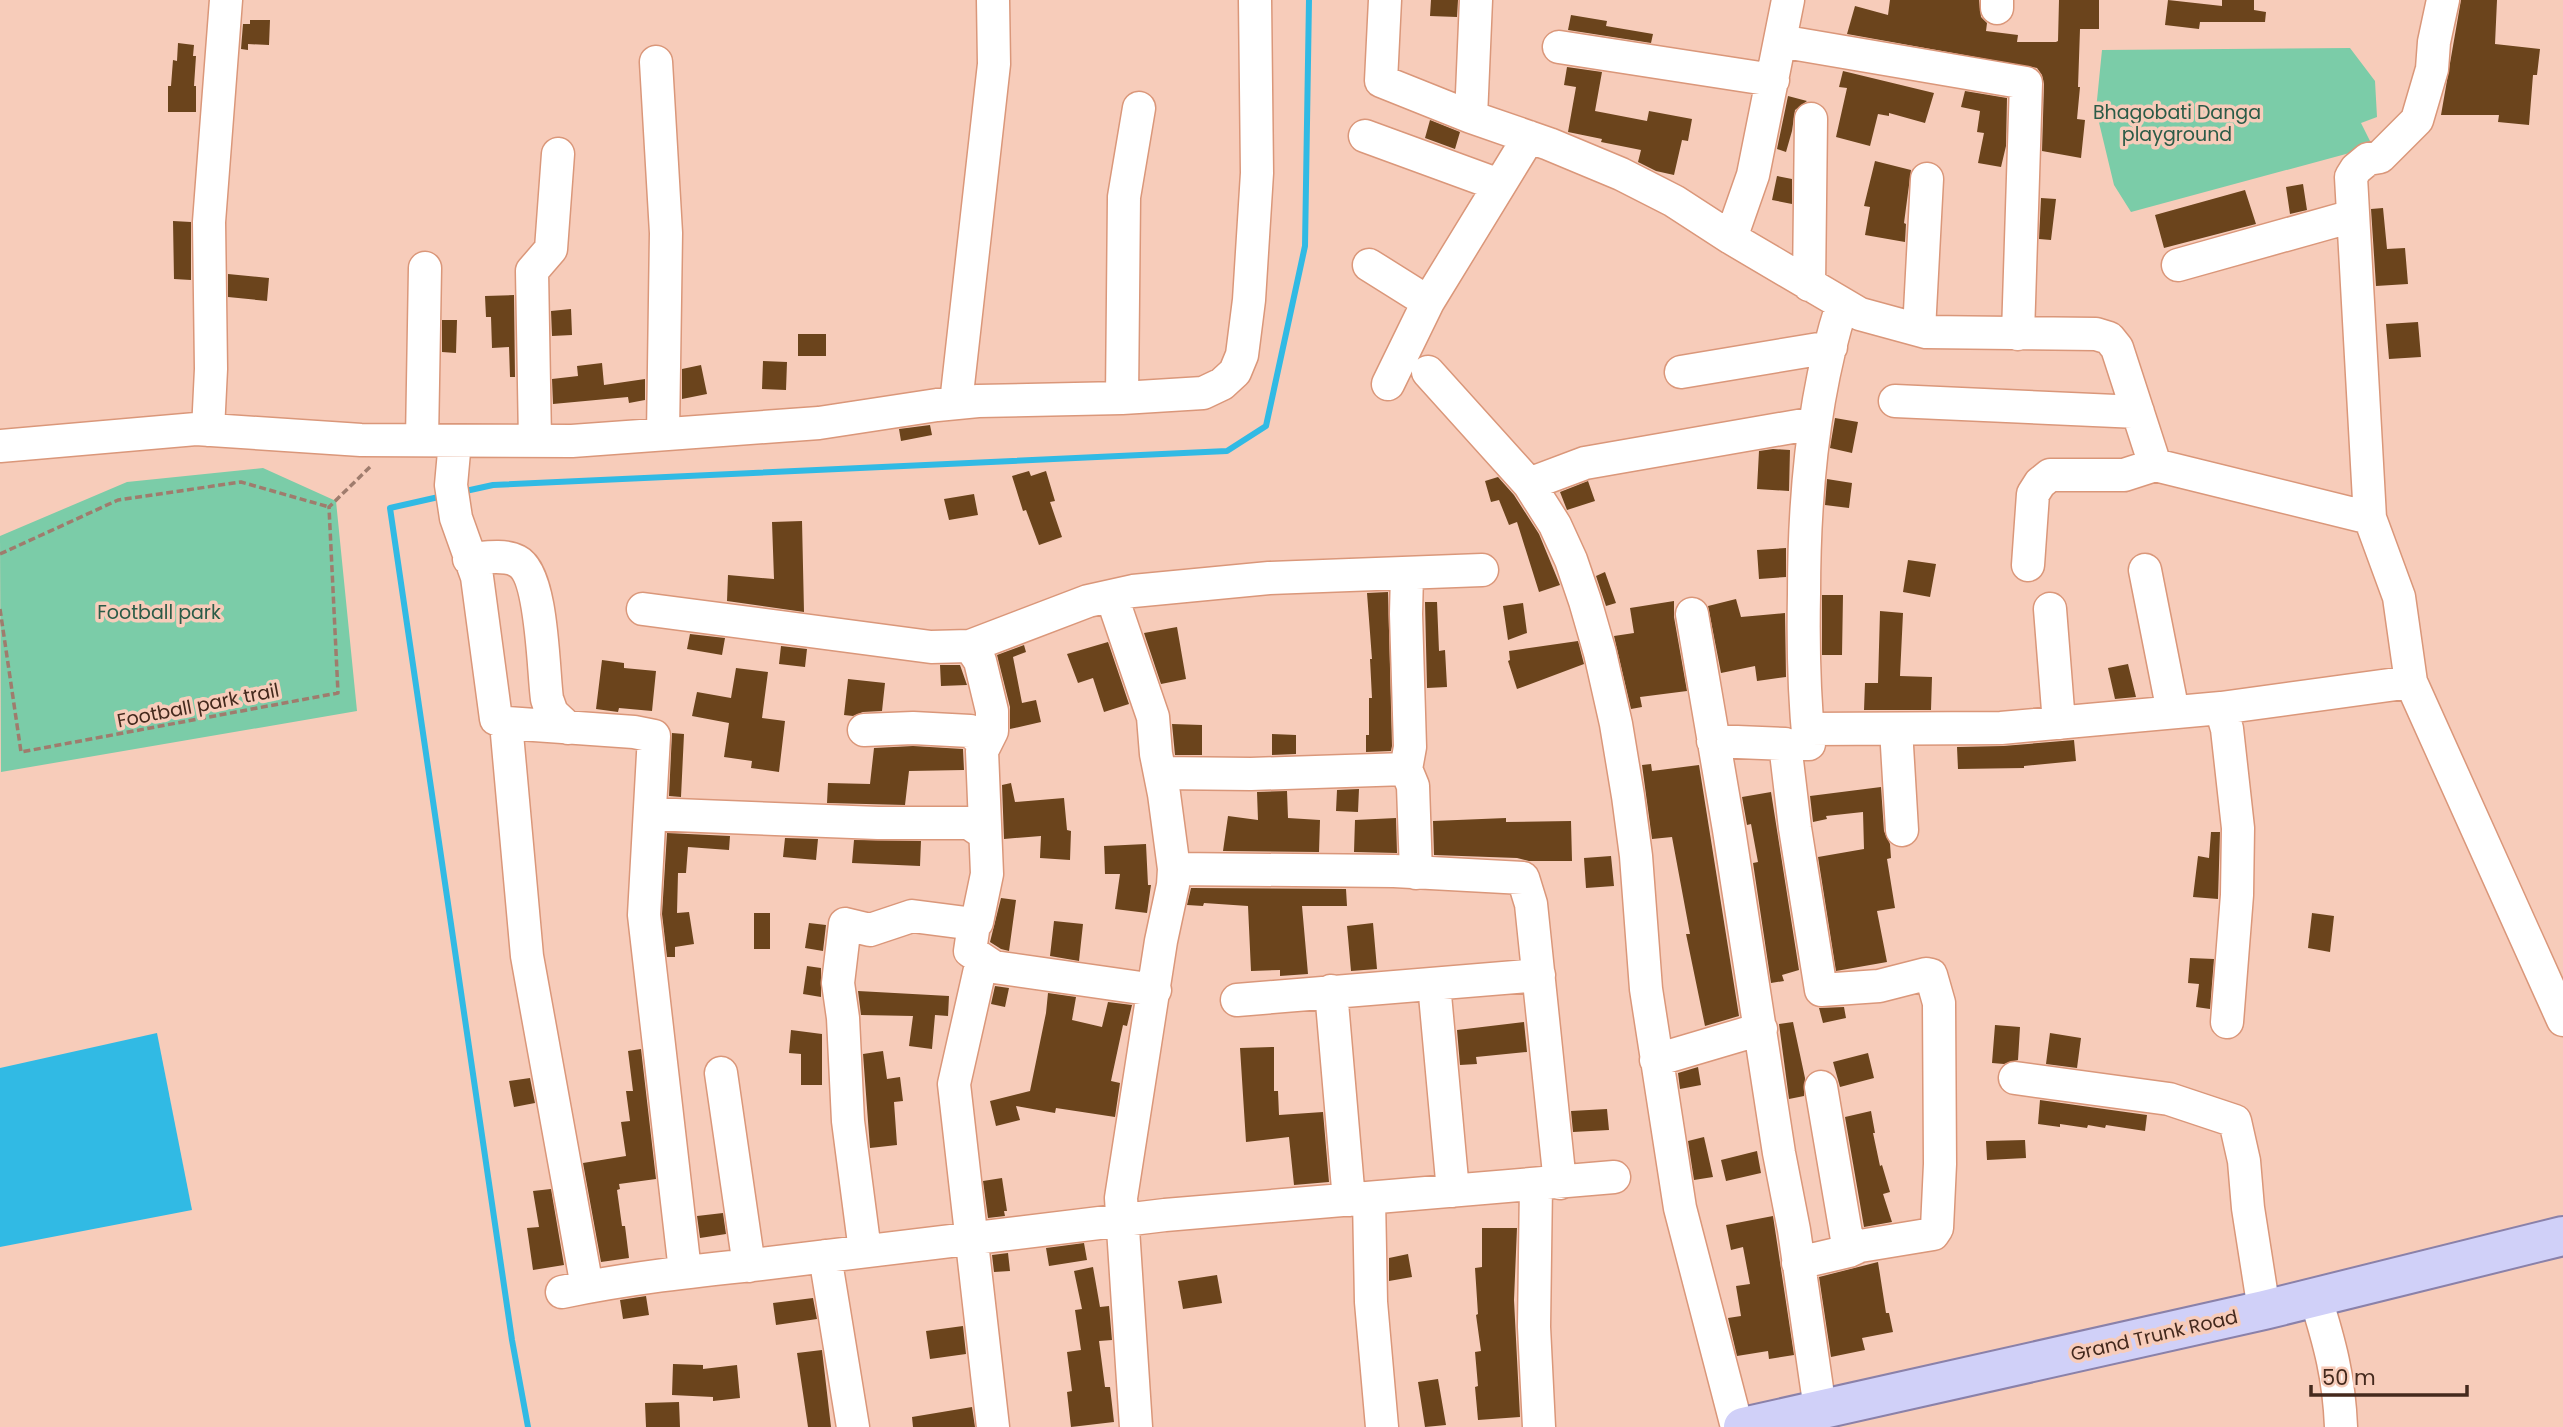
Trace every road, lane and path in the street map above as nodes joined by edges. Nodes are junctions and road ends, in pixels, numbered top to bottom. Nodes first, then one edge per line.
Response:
1 (226, 0) edge
2 (993, 0) edge
3 (1255, 0) edge
4 (1384, 0) edge
5 (1476, 0) edge
6 (1788, 0) edge
7 (2443, 0) edge
8 (1780, 41) junction
9 (1559, 47) dead end
10 (656, 62) dead end
11 (1773, 80) junction
12 (1139, 107) dead end
13 (1471, 117) junction
14 (1811, 119) dead end
15 (1365, 136) dead end
16 (1529, 137) junction
17 (558, 154) dead end
18 (1927, 178) dead end
19 (1499, 185) junction
20 (2353, 216) junction
21 (1731, 238) junction
22 (1369, 265) dead end
23 (2178, 265) dead end
24 (425, 268) dead end
25 (1809, 285) junction
26 (1428, 302) junction
27 (1842, 305) junction
28 (1919, 330) junction
29 (2018, 334) junction
30 (1831, 347) junction
31 (1428, 372) dead end
32 (1681, 372) dead end
33 (1388, 384) dead end
34 (1122, 398) junction
35 (1895, 401) dead end
36 (956, 403) junction
37 (2138, 412) junction
38 (1815, 423) junction
39 (208, 430) junction
40 (663, 434) junction
41 (410, 440) junction
42 (455, 440) junction
43 (536, 441) junction
44 (0, 446) edge
45 (2155, 465) junction
46 (1529, 484) junction
47 (329, 507) junction
48 (2370, 518) junction
49 (0, 554) edge
50 (469, 559) junction
51 (2028, 565) dead end
52 (1482, 570) dead end
53 (2145, 570) dead end
54 (1407, 574) junction
55 (1112, 597) junction
56 (0, 609) edge
57 (643, 609) dead end
58 (2050, 609) dead end
59 (1692, 614) dead end
60 (970, 646) junction
61 (2411, 682) junction
62 (2221, 708) junction
63 (2173, 712) junction
64 (506, 723) junction
65 (2059, 723) junction
66 (568, 728) junction
67 (1896, 729) junction
68 (864, 730) dead end
69 (1797, 737) junction
70 (1713, 741) junction
71 (985, 744) junction
72 (1406, 769) junction
73 (1160, 774) junction
74 (650, 814) junction
75 (1902, 830) dead end
76 (985, 834) junction
77 (1174, 869) junction
78 (1416, 873) junction
79 (974, 924) junction
80 (982, 960) junction
81 (1539, 975) junction
82 (1434, 984) junction
83 (1155, 990) junction
84 (1331, 991) junction
85 (1237, 1000) dead end
86 (2563, 1020) edge
87 (2227, 1022) dead end
88 (1761, 1029) junction
89 (1656, 1060) junction
90 (721, 1073) dead end
91 (2015, 1078) dead end
92 (1821, 1087) dead end
93 (1614, 1177) dead end
94 (1548, 1184) junction
95 (1453, 1191) junction
96 (1359, 1199) junction
97 (1122, 1220) junction
98 (2563, 1236) edge
99 (972, 1238) junction
100 (865, 1251) junction
101 (1849, 1251) junction
102 (825, 1256) junction
103 (1798, 1263) junction
104 (749, 1266) junction
105 (685, 1271) junction
106 (2315, 1296) junction
107 (2264, 1310) junction
108 (1820, 1409) junction
109 (853, 1427) edge
110 (993, 1427) edge
111 (1136, 1427) edge
112 (1382, 1427) edge
113 (1539, 1427) edge
114 (1737, 1427) edge
115 (1743, 1427) edge
116 (2341, 1427) edge

1 - 39 street
2 - 36 street
3 - 34 street
4 - 13 street
5 - 13 street
6 - 8 street
7 - 20 street
8 - 11 street
8 - 29 street
9 - 11 street
10 - 40 street
11 - 21 street
12 - 34 street
13 - 16 street
14 - 25 street
15 - 19 street
16 - 19 street
16 - 21 street
17 - 43 street
18 - 28 street
19 - 26 street
20 - 23 street
20 - 48 street
21 - 25 street
22 - 26 street
24 - 41 street
25 - 27 street
26 - 33 street
27 - 28 street
27 - 30 street
28 - 29 street
29 - 37 street
30 - 32 street
30 - 38 street
31 - 46 street
34 - 36 street
35 - 37 street
36 - 40 street
37 - 45 street
38 - 46 street
38 - 69 street
39 - 41 street
39 - 44 street
40 - 43 street
41 - 42 street
41 - 47 path
42 - 43 street
42 - 50 street
45 - 48 street
45 - 51 street
46 - 89 street
47 - 49 path
47 - 56 path, Football park trail
48 - 61 street
50 - 64 street
50 - 66 street
52 - 54 street
53 - 63 street
54 - 55 street
54 - 72 street
55 - 60 street
55 - 73 street
57 - 60 street
58 - 65 street
59 - 70 street
60 - 71 street
61 - 62 street
61 - 86 street
62 - 63 street
62 - 87 street
63 - 65 street
64 - 66 street
64 - 105 street
65 - 67 street
66 - 74 street
67 - 69 street
67 - 75 street
68 - 71 street
69 - 70 street
69 - 101 street
70 - 88 street
71 - 76 street
72 - 73 street
72 - 78 street
73 - 77 street
74 - 76 street
74 - 105 street
76 - 79 street
77 - 78 street
77 - 83 street
78 - 81 street
79 - 80 street
79 - 100 street
80 - 83 street
80 - 99 street
81 - 82 street
81 - 94 street
82 - 84 street
82 - 95 street
83 - 97 street
84 - 85 street
84 - 96 street
88 - 89 street
88 - 103 street
89 - 114 street
90 - 104 street
91 - 107 street
92 - 101 street
93 - 94 street
94 - 95 street
94 - 113 street
95 - 96 street
96 - 97 street
96 - 112 street
97 - 99 street
97 - 111 street
98 - 106 main road, Grand Trunk Road
99 - 100 street
99 - 110 street
100 - 102 street
101 - 103 street
102 - 104 street
102 - 109 street
103 - 108 street
104 - 105 street
106 - 107 main road, Grand Trunk Road
106 - 116 street
107 - 108 main road, Grand Trunk Road
108 - 115 main road, Grand Trunk Road

